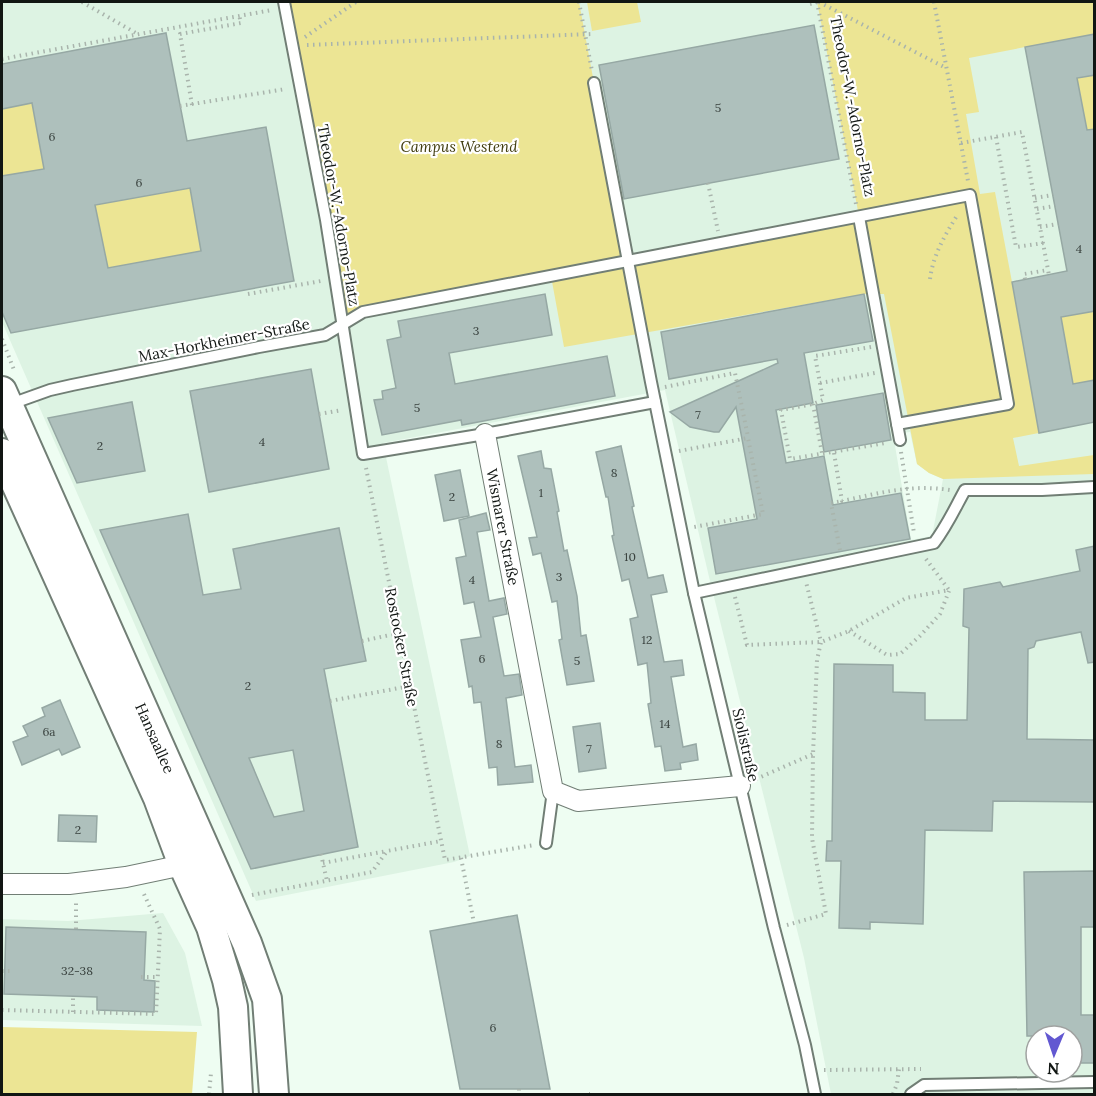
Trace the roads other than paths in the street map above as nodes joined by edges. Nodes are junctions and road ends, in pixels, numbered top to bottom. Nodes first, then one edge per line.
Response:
1 (285, 4) edge
2 (594, 83) road end
3 (859, 217) junction
4 (627, 261) junction
5 (343, 324) junction
6 (3, 401) edge
7 (655, 402) junction
8 (897, 424) junction
9 (485, 434) junction
10 (900, 440) road end
11 (2, 453) edge
12 (1095, 487) edge
13 (694, 593) junction
14 (553, 791) junction
15 (742, 794) junction
16 (546, 843) road end
17 (183, 865) junction
18 (2, 884) edge
19 (1095, 1082) edge
20 (238, 1095) edge
21 (274, 1095) edge
22 (815, 1095) edge
23 (911, 1095) edge

1 - 5 lane, Theodor-W.-Adorno-Platz
2 - 4 lane
3 - 4 lane, Theodor-W.-Adorno-Platz
3 - 8 lane
3 - 8 lane, Theodor-W.-Adorno-Platz
4 - 5 lane, Theodor-W.-Adorno-Platz
4 - 7 lane
5 - 6 lane, Max-Horkheimer-Straße
5 - 9 lane
6 - 21 main road, Hansaallee
7 - 9 lane
7 - 13 lane, Siolistraße
8 - 10 lane
9 - 14 street, Wismarer Straße
11 - 17 main road, Hansaallee
12 - 13 lane
13 - 15 lane, Siolistraße
14 - 15 street
14 - 16 lane
15 - 22 lane, Siolistraße
17 - 18 street
17 - 20 main road, Hansaallee
19 - 23 lane

